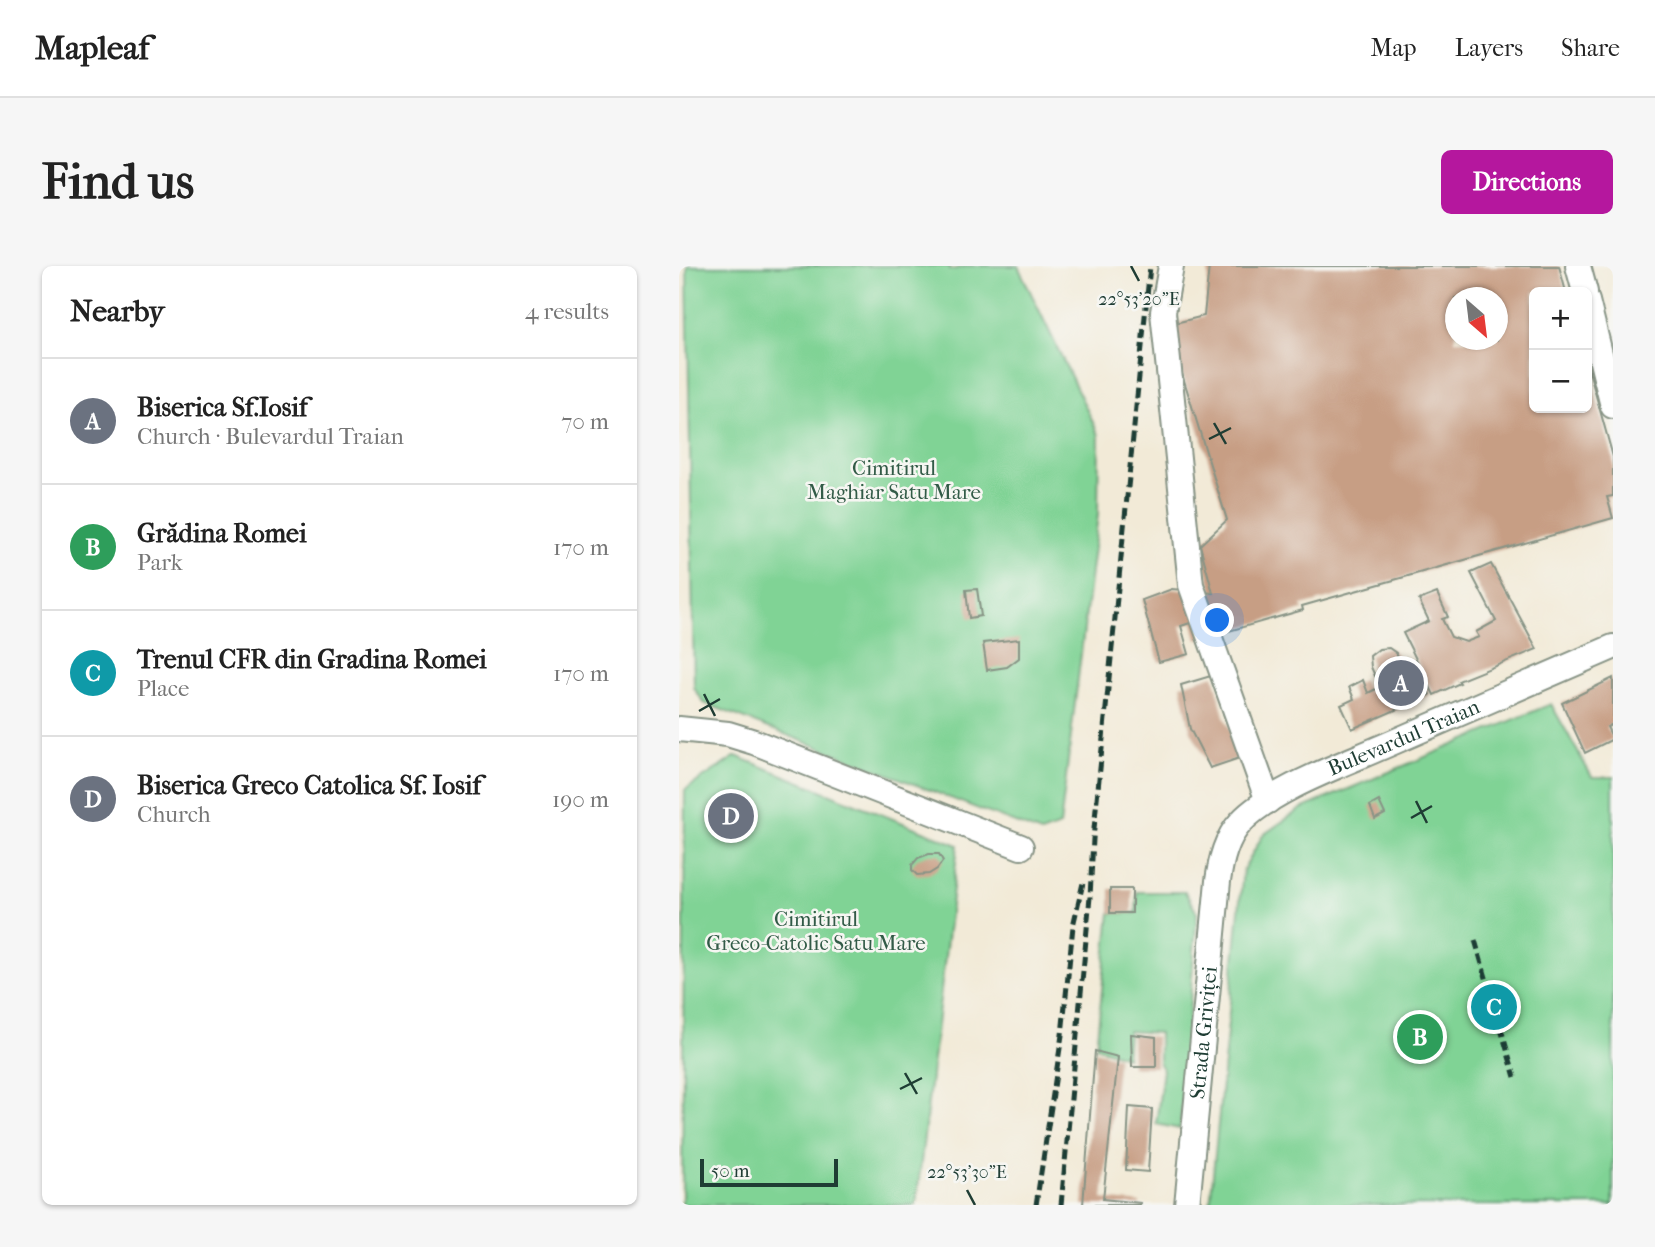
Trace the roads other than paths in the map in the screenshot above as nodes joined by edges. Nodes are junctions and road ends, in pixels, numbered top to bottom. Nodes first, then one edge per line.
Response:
1 (1171, 266) edge
2 (1578, 266) edge
3 (1584, 287) edge
4 (1592, 321) edge
5 (1613, 406) edge
6 (1613, 647) edge
7 (679, 729) edge
8 (1268, 801) junction
9 (1021, 847) dead end
10 (1221, 860) joint
11 (1187, 1205) edge

1 - 8 street
2 - 3 street
4 - 5 street
6 - 8 street, Bulevardul Traian
7 - 9 street
8 - 10 street, Bulevardul Traian
10 - 11 street, Strada Griviței

